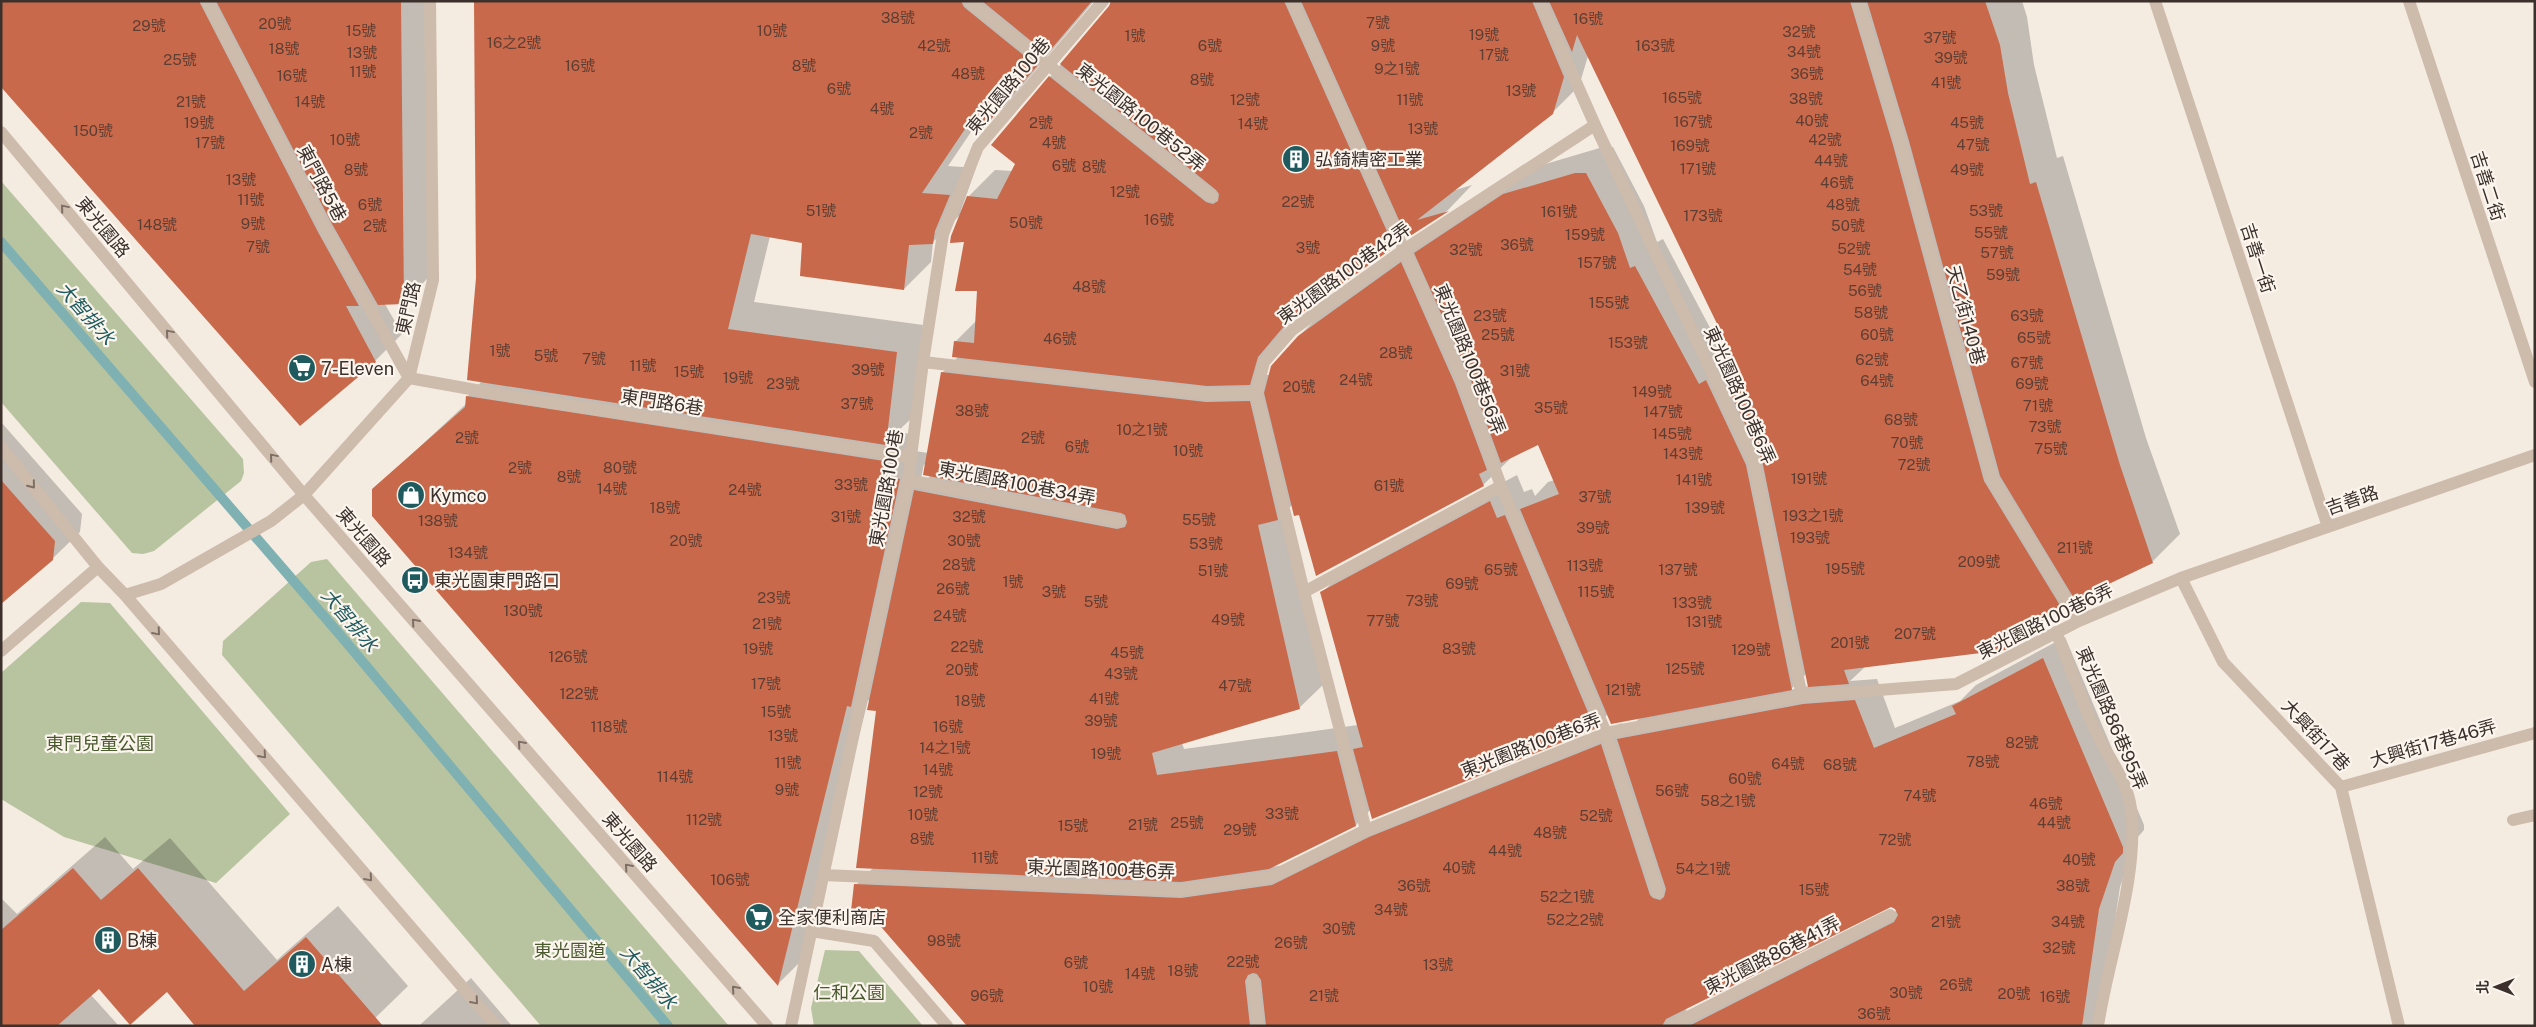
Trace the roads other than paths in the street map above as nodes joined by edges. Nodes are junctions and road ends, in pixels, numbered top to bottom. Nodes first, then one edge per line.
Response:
1 (207, 1) edge
2 (430, 1) edge
3 (969, 1) edge
4 (1103, 1) edge
5 (1292, 1) edge
6 (1540, 1) edge
7 (1858, 1) edge
8 (2155, 1) edge
9 (2409, 1) edge
10 (1050, 65) junction
11 (1594, 125) junction
12 (1, 132) edge
13 (1211, 196) dead end
14 (1405, 249) junction
15 (923, 362) junction
16 (409, 378) junction
17 (2535, 382) edge
18 (1256, 392) junction
19 (1, 447) edge
20 (2535, 455) edge
21 (911, 457) junction
22 (908, 480) junction
23 (1501, 486) junction
24 (304, 495) junction
25 (1119, 521) dead end
26 (2328, 527) junction
27 (98, 567) junction
28 (2181, 578) junction
29 (1304, 592) junction
30 (125, 595) junction
31 (2079, 621) junction
32 (2056, 632) junction
33 (1, 651) edge
34 (1802, 696) junction
35 (1606, 733) junction
36 (2535, 733) edge
37 (2341, 787) junction
38 (2535, 815) edge
39 (2513, 820) dead end
40 (1366, 830) junction
41 (823, 875) junction
42 (1658, 892) dead end
43 (1890, 915) dead end
44 (811, 931) junction
45 (1253, 981) dead end
46 (496, 1026) edge
47 (767, 1026) edge
48 (791, 1026) edge
49 (947, 1026) edge
50 (1258, 1026) edge
51 (1670, 1026) edge
52 (2098, 1026) edge
53 (2399, 1026) edge

1 - 16 street, 東門路5巷
2 - 16 street, 東門路
3 - 10 street, 東光園路100巷52弄
4 - 10 street, 東光園路100巷
5 - 14 street, 東光園路100巷56弄
6 - 11 street
7 - 31 street, 天乙街140巷
8 - 26 street, 吉善一街
9 - 17 street, 吉善二街
10 - 13 street, 東光園路100巷52弄
10 - 15 street, 東光園路100巷
11 - 14 street, 東光園路100巷42弄
11 - 34 street, 東光園路100巷6弄
24 -> 12 street, 東光園路
14 - 18 street, 東光園路100巷42弄
14 - 23 street, 東光園路100巷56弄
15 - 18 street
15 - 21 street, 東光園路100巷
16 - 21 street, 東門路6巷
16 - 24 street, 東門路
18 - 29 street
19 -> 27 street
20 - 26 street, 吉善路
21 - 22 street, 東光園路100巷
22 - 25 street, 東光園路100巷34弄
22 - 41 street, 東光園路100巷
23 - 29 street
23 - 35 street, 東光園路100巷56弄
24 - 30 street, 東門路
47 -> 24 street, 東光園路
26 - 28 street, 吉善路
27 - 30 street
27 - 33 street
28 - 31 street, 東光園路100巷6弄
28 - 37 street, 大興街17巷
29 - 40 street
30 -> 46 street
31 - 32 street, 東光園路100巷6弄
32 - 34 street, 東光園路100巷6弄
32 - 52 street, 東光園路86巷95弄
34 - 35 street, 東光園路100巷6弄
35 - 40 street, 東光園路100巷6弄
35 - 42 street, 東光園路100巷56弄
36 - 37 street, 大興街17巷46弄
37 - 53 street, 大興街17巷
38 - 39 street
40 - 41 street, 東光園路100巷6弄
41 - 44 street, 東光園路100巷
43 - 51 street, 東光園路86巷41弄
44 - 48 street, 東光園路100巷
44 - 49 street
45 - 50 street

